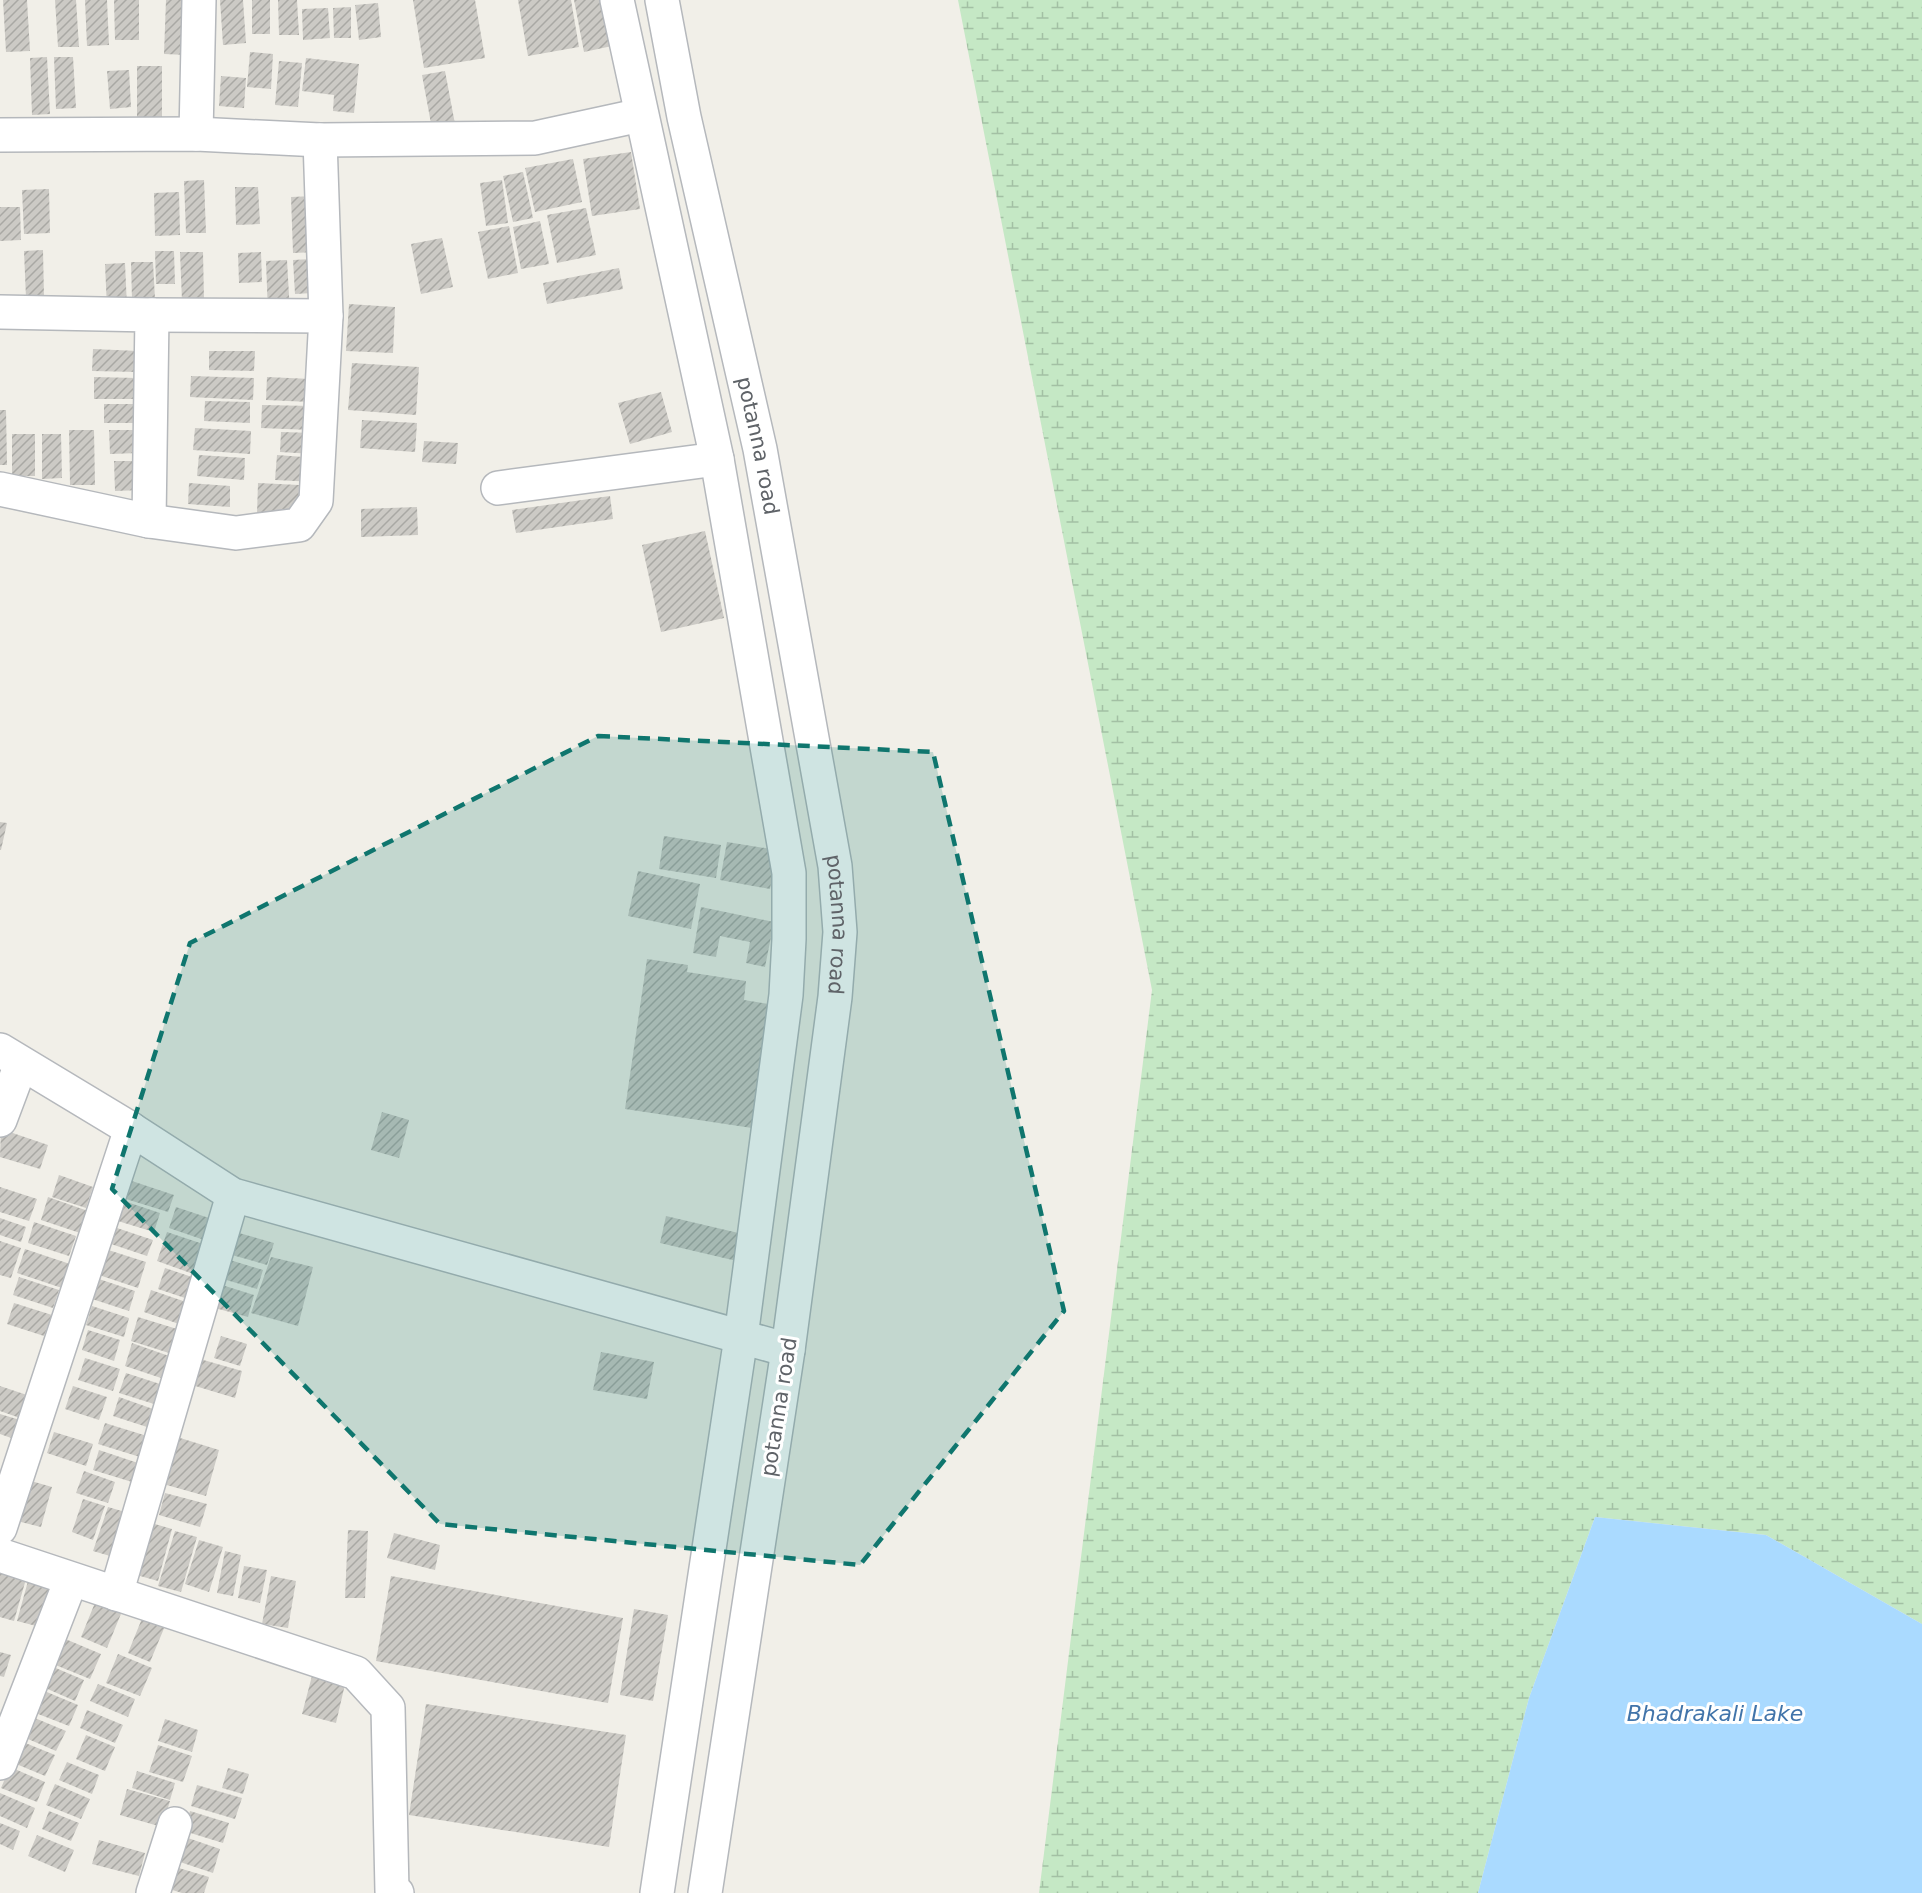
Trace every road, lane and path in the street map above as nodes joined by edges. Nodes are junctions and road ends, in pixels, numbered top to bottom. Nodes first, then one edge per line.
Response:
1 (199, 0) edge
2 (617, 0) edge
3 (662, 0) edge
4 (641, 115) junction
5 (196, 134) junction
6 (0, 135) edge
7 (320, 140) junction
8 (0, 312) edge
9 (152, 315) junction
10 (326, 316) junction
11 (717, 459) junction
12 (498, 488) dead end
13 (0, 489) edge
14 (149, 520) junction
15 (10, 1057) edge
16 (0, 1120) edge
17 (131, 1129) junction
18 (233, 1195) junction
19 (741, 1337) junction
20 (788, 1350) junction
21 (0, 1528) edge
22 (0, 1555) edge
23 (71, 1580) junction
24 (116, 1594) junction
25 (0, 1763) edge
26 (175, 1824) dead end
27 (153, 1893) edge
28 (398, 1893) edge
29 (657, 1893) edge
30 (705, 1893) edge

1 - 5 street
2 - 4 street, potanna road
3 - 20 street, potanna road
4 - 7 street
4 - 11 street, potanna road
5 - 6 street
5 - 7 street
7 - 10 street
8 - 9 street
9 - 10 street
9 - 14 street
10 - 14 street
11 - 12 street
11 - 19 street, potanna road
13 - 14 street
15 - 16 street
15 - 17 street
17 - 18 street
17 - 21 street
18 - 19 street
18 - 24 street
19 - 20 street
19 - 29 street, potanna road
20 - 30 street, potanna road
22 - 23 street
23 - 24 street
23 - 25 street
24 - 28 street
26 - 27 street

